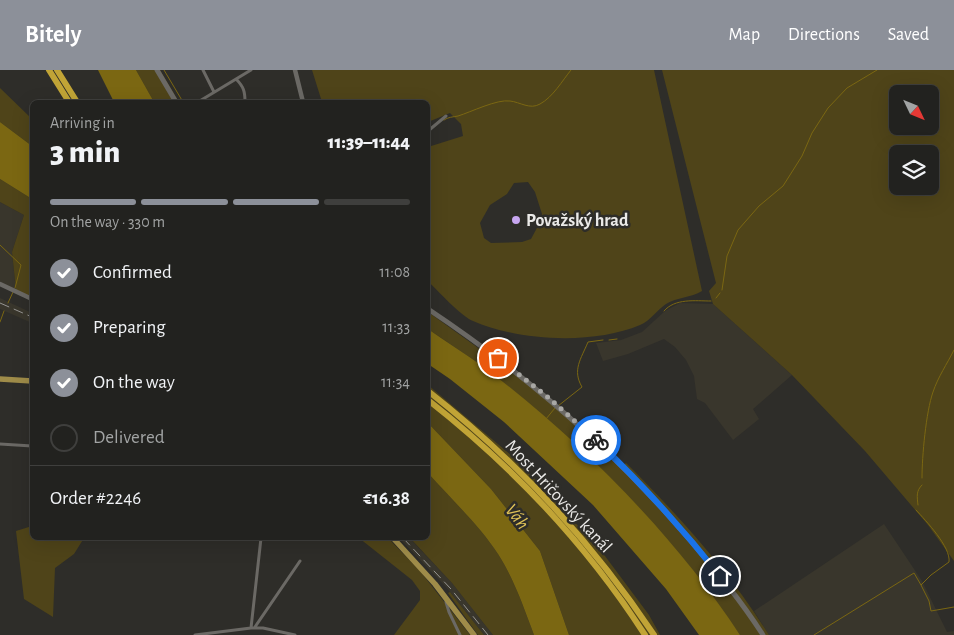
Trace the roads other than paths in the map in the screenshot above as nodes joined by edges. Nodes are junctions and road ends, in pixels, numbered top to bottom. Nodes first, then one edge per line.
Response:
1 (49, 70) edge
2 (57, 70) edge
3 (157, 70) edge
4 (203, 70) edge
5 (251, 70) edge
6 (295, 70) edge
7 (236, 79) junction
8 (214, 92) junction
9 (71, 100) edge
10 (72, 100) edge
11 (175, 100) edge
12 (201, 100) edge
13 (245, 100) edge
14 (302, 100) edge
15 (446, 116) dead end
16 (430, 129) edge
17 (0, 284) edge
18 (30, 298) edge
19 (430, 310) edge
20 (0, 379) edge
21 (30, 381) edge
22 (430, 393) edge
23 (430, 402) edge
24 (0, 444) edge
25 (30, 446) edge
26 (261, 540) edge
27 (396, 540) edge
28 (298, 562) dead end
29 (445, 596) junction
30 (253, 628) junction
31 (195, 635) edge
32 (295, 635) edge
33 (460, 635) edge
34 (474, 635) edge
35 (646, 635) edge
36 (654, 635) edge
37 (763, 635) edge

1 - 9 highway
2 - 10 highway
3 - 11 main road
4 - 8 street
5 - 7 street
6 - 14 street
7 - 8 street
7 - 13 street
8 - 12 street
15 - 16 street
17 - 18 street
19 - 37 main road
20 - 21 main road
22 - 36 highway, Most Hričovský kanál
23 - 35 highway, Most Hričovský kanál
24 - 25 street
26 - 30 street
27 - 29 main road
28 - 30 street
29 - 33 street
29 - 34 main road
30 - 31 street
30 - 32 street

